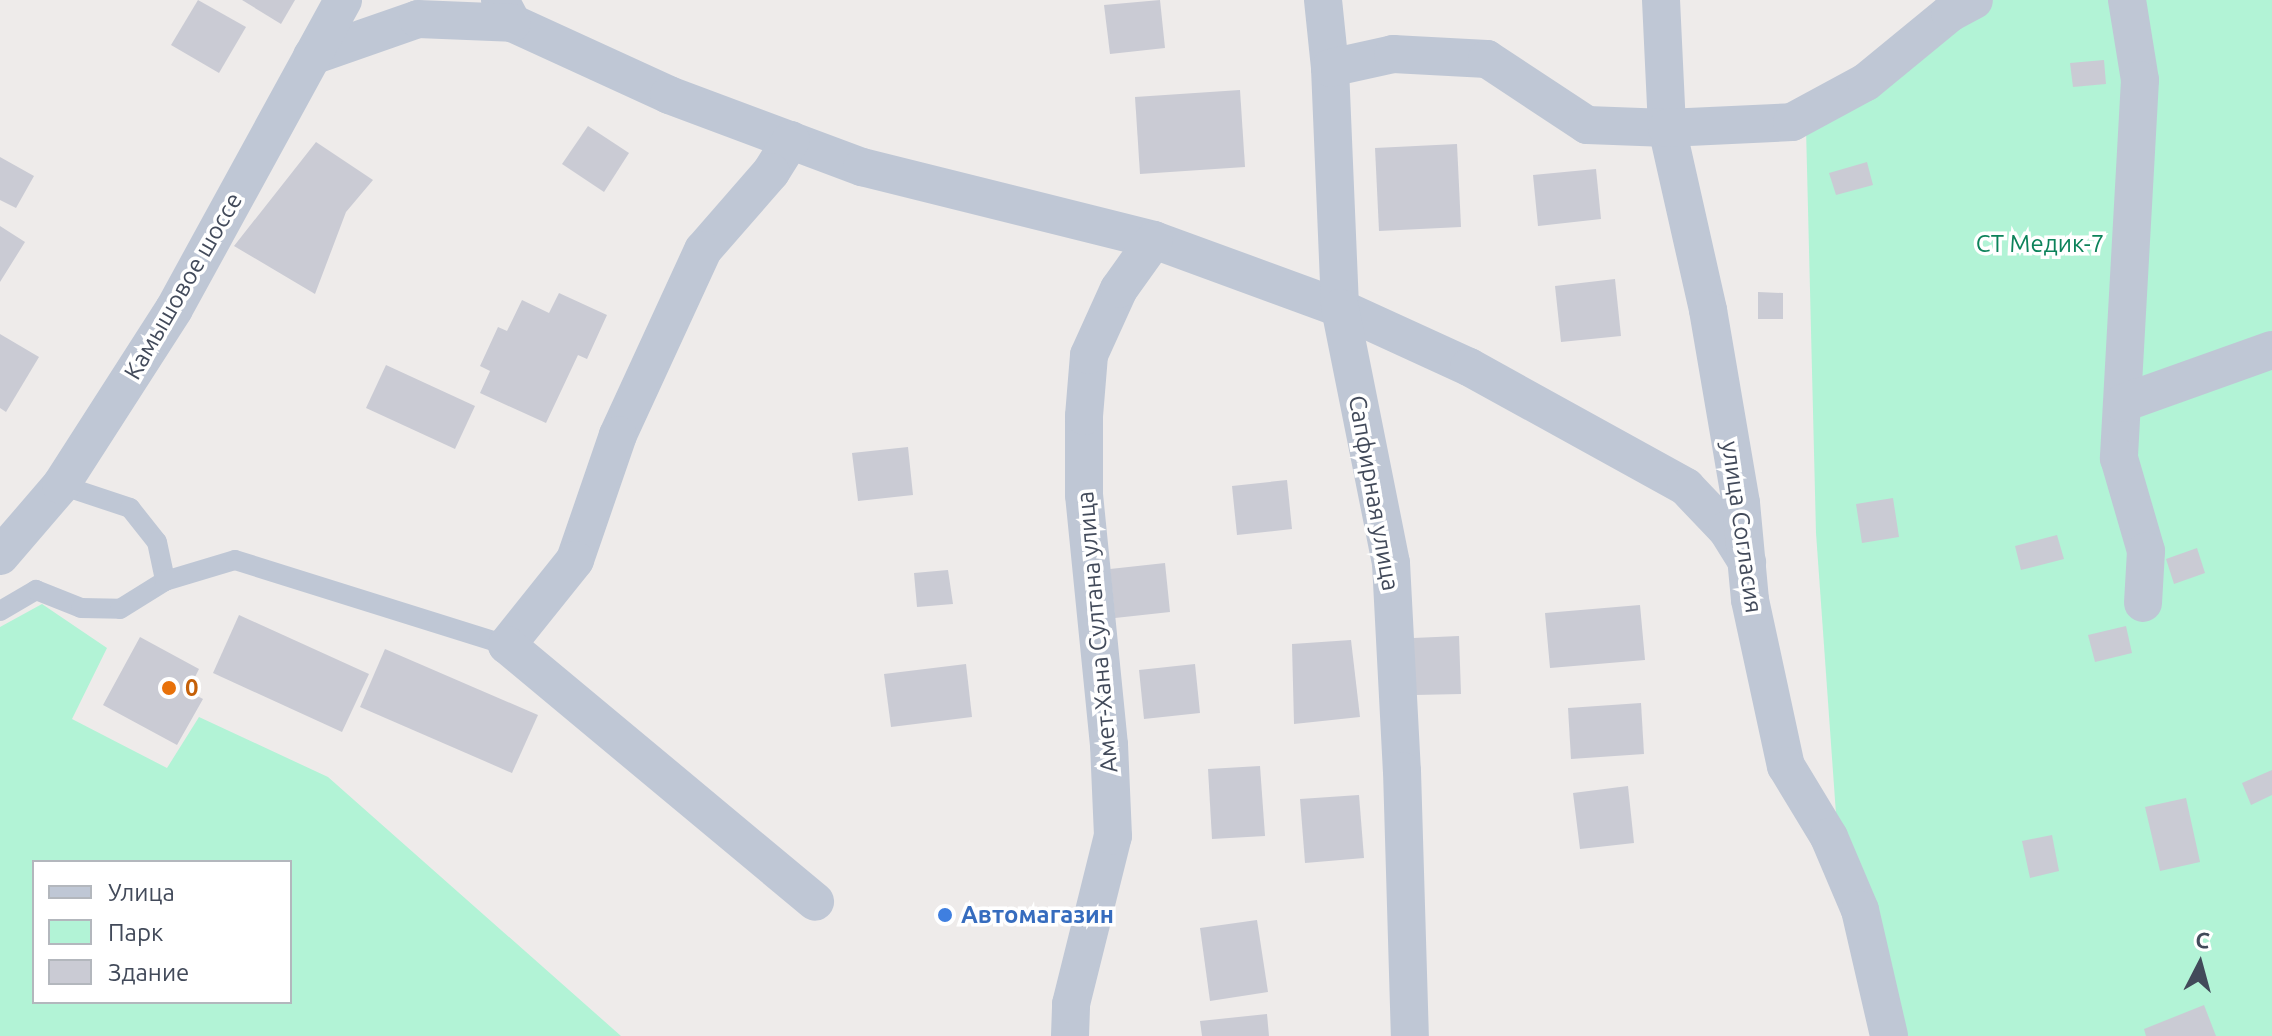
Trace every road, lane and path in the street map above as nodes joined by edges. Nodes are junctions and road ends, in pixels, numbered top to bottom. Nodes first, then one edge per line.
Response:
1 (343, 0) edge
2 (1323, 0) edge
3 (1661, 0) edge
4 (2127, 0) edge
5 (1959, 4) edge
6 (506, 11) edge
7 (312, 56) junction
8 (1330, 68) junction
9 (1667, 128) junction
10 (791, 140) junction
11 (1154, 240) junction
12 (1340, 308) junction
13 (2272, 350) edge
14 (2123, 403) junction
15 (61, 485) junction
16 (0, 556) edge
17 (1747, 562) junction
18 (165, 581) junction
19 (2143, 603) dead end
20 (0, 611) edge
21 (507, 645) junction
22 (815, 902) dead end
23 (1070, 1036) edge
24 (1410, 1036) edge
25 (1889, 1036) edge

1 - 7 street, Камышовое шоссе
2 - 8 street, Сапфирная улица
3 - 9 street, улица Согласия
4 - 14 street
5 - 9 street
6 - 7 street
6 - 10 street
7 - 15 street, Камышовое шоссе
8 - 9 street
8 - 12 street, Сапфирная улица
9 - 17 street, улица Согласия
10 - 11 street
10 - 21 street
11 - 12 street
11 - 23 street, Амет-Хана Султана улица
12 - 17 street
12 - 24 street, Сапфирная улица
13 - 14 street
14 - 19 street
15 - 16 street, Камышовое шоссе
15 - 18 lane
17 - 25 street, улица Согласия
18 - 20 lane
18 - 21 lane
21 - 22 street

